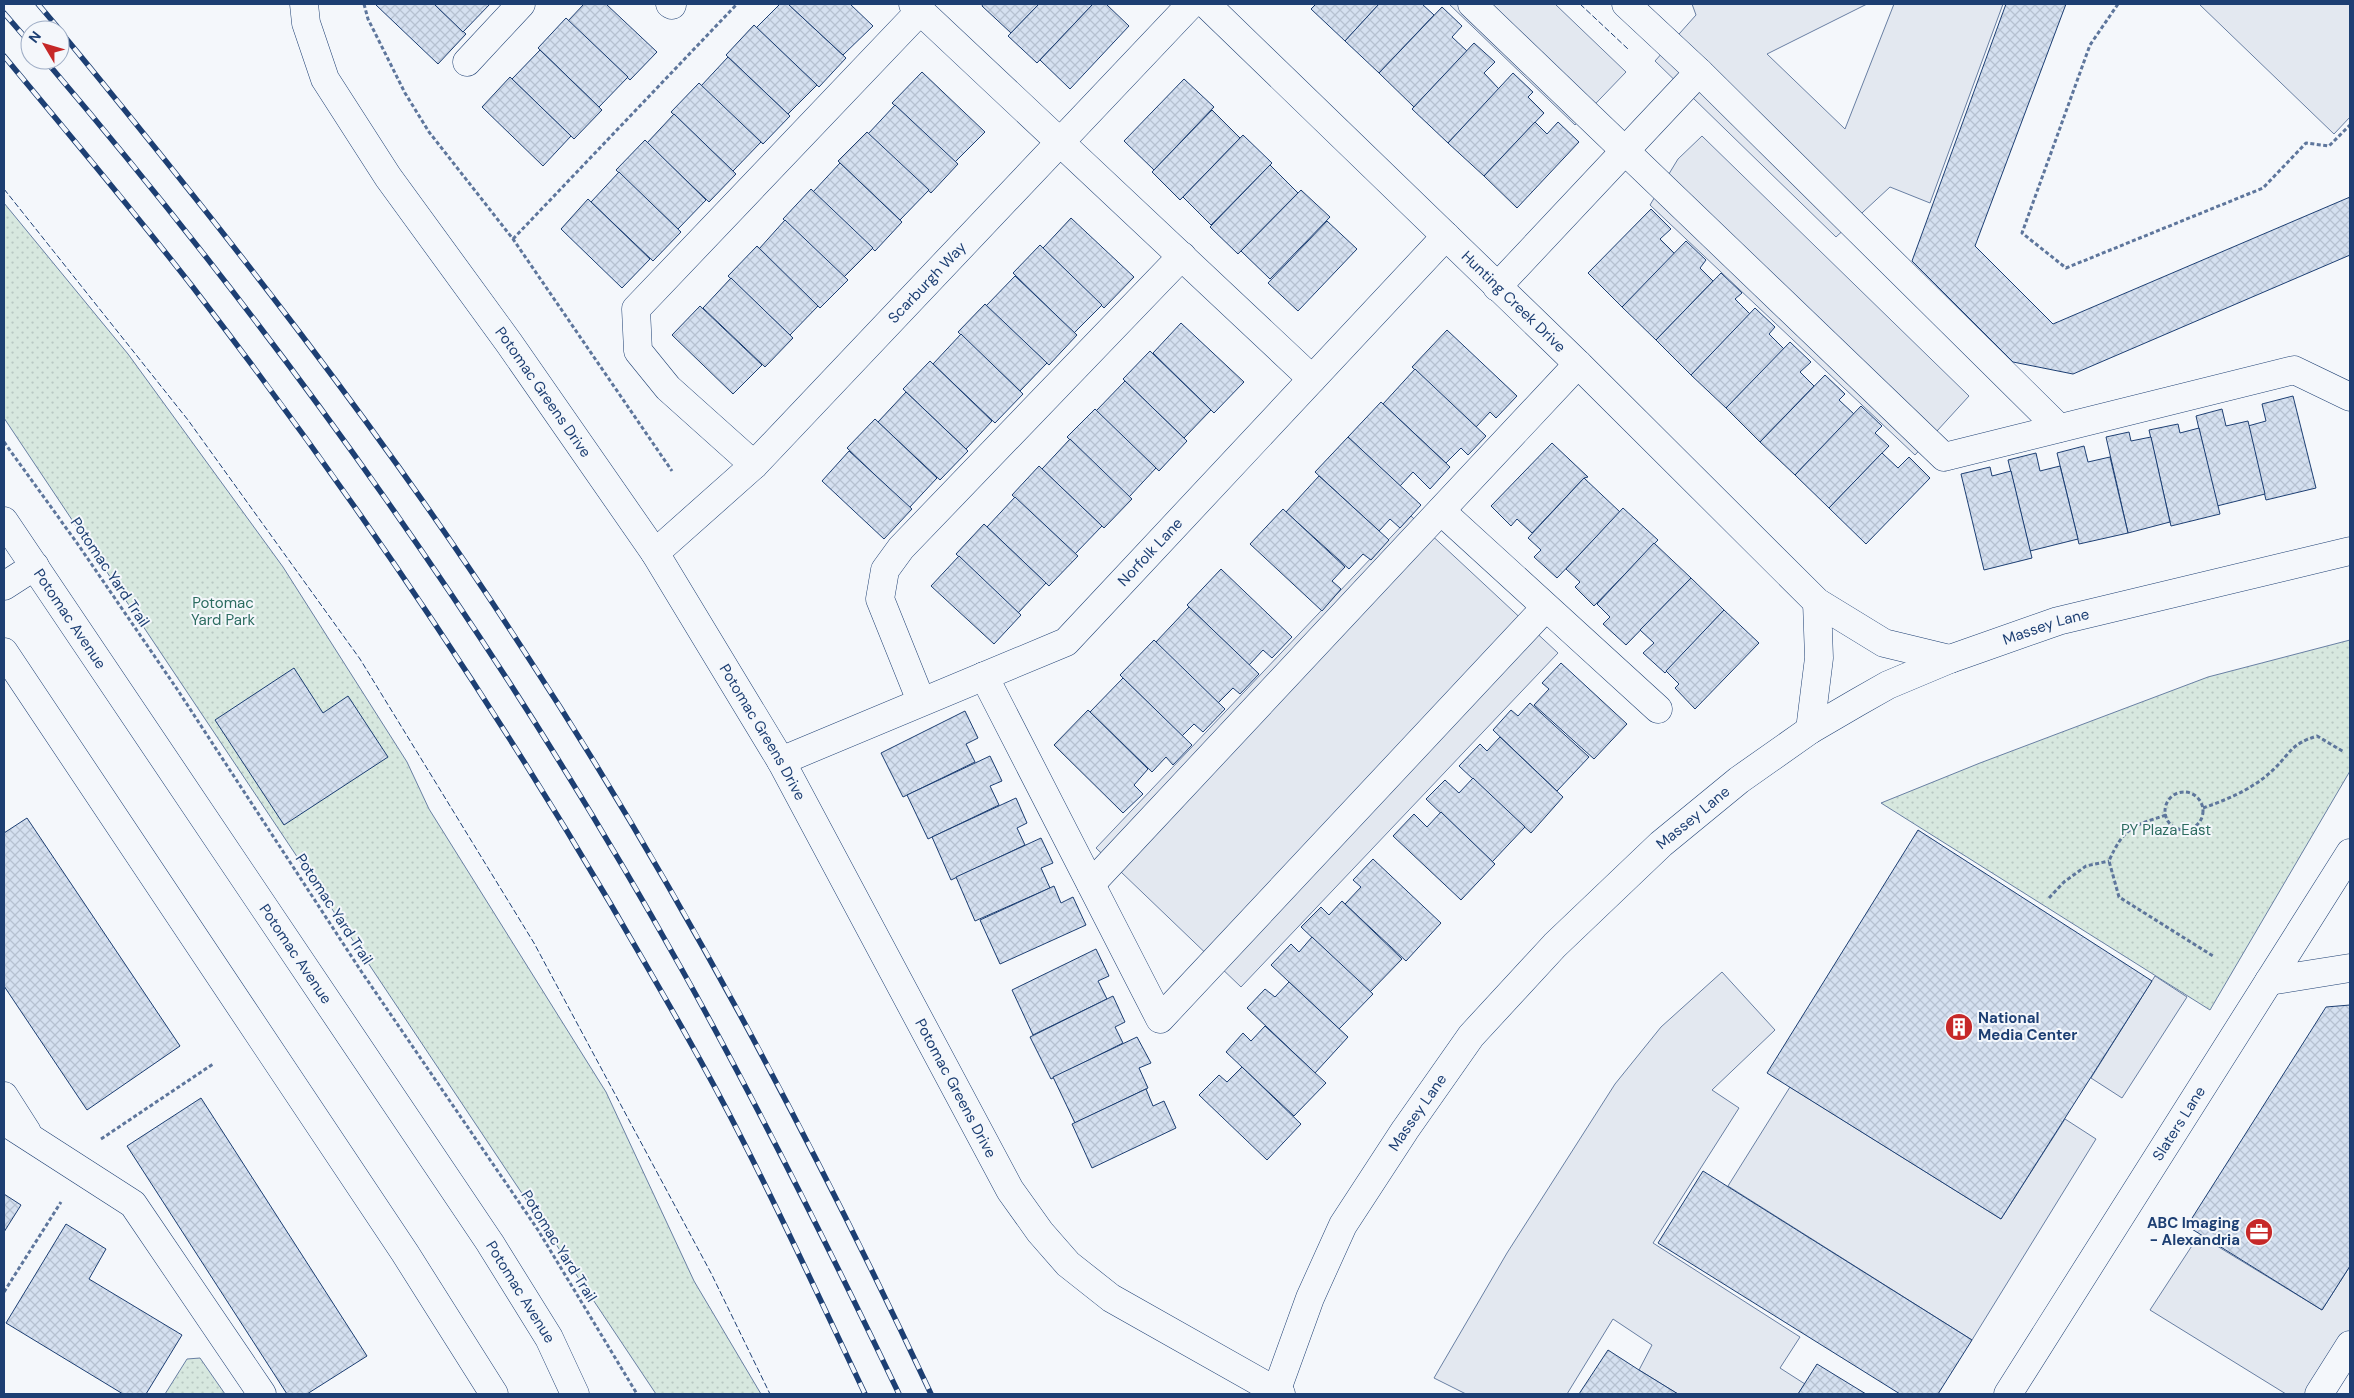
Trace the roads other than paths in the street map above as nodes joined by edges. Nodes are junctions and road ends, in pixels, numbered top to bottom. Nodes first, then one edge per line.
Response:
1 (304, 4) edge
2 (521, 4) edge
3 (1191, 4) edge
4 (1206, 4) edge
5 (1472, 4) edge
6 (1626, 4) edge
7 (916, 7) edge
8 (467, 62) dead end
9 (1700, 72) junction
10 (1061, 141) junction
11 (1625, 151) junction
12 (1446, 236) junction
13 (1182, 256) junction
14 (1497, 287) junction
15 (1578, 364) junction
16 (1312, 379) junction
17 (2350, 397) edge
18 (2059, 428) junction
19 (754, 464) junction
20 (1441, 511) junction
21 (4, 521) edge
22 (2350, 551) edge
23 (655, 553) junction
24 (35, 566) junction
25 (4, 586) edge
26 (1817, 602) junction
27 (1545, 608) junction
28 (4, 652) edge
29 (1950, 659) junction
30 (984, 676) junction
31 (921, 701) junction
32 (1658, 710) dead end
33 (1810, 730) junction
34 (781, 761) junction
35 (2350, 853) edge
36 (1091, 884) junction
37 (2350, 968) edge
38 (2269, 981) junction
39 (4, 1096) edge
40 (4, 1121) edge
41 (30, 1137) junction
42 (2350, 1345) edge
43 (1279, 1393) edge
44 (262, 1394) edge
45 (494, 1394) edge
46 (575, 1394) edge
47 (2008, 1394) edge
48 (2319, 1394) edge

1 - 23 street, Potomac Greens Drive
2 - 8 street
3 - 10 street, Scarburgh Way
4 - 12 street, Hunting Creek Drive
5 - 11 street
6 - 9 street
7 - 10 street
7 - 19 street
9 - 11 street
9 - 18 street
10 - 13 street
10 - 19 street, Scarburgh Way
11 - 14 street
11 - 18 street
12 - 14 street, Hunting Creek Drive
12 - 16 street, Norfolk Lane
13 - 16 street
13 - 31 street
14 - 15 street, Hunting Creek Drive
15 - 20 street
15 - 26 street, Hunting Creek Drive
16 - 30 street, Norfolk Lane
17 - 18 street
19 - 23 street, Scarburgh Way
20 - 27 street
20 - 36 street
21 - 24 street, Potomac Avenue
22 - 29 street, Massey Lane
23 - 34 street, Potomac Greens Drive
24 - 25 street
24 - 46 street, Potomac Avenue
26 - 29 street, Hunting Creek Drive
26 - 33 street
27 - 32 street
27 - 36 street
28 - 45 street
29 - 33 street, Massey Lane
30 - 31 street, Norfolk Lane
30 - 36 street
31 - 34 street, Norfolk Lane
33 - 43 street, Massey Lane
34 - 43 street, Potomac Greens Drive
35 - 38 street, Slaters Lane
37 - 38 street
38 - 47 street, Slaters Lane
39 - 41 street
40 - 41 street
41 - 44 street
42 - 48 street

